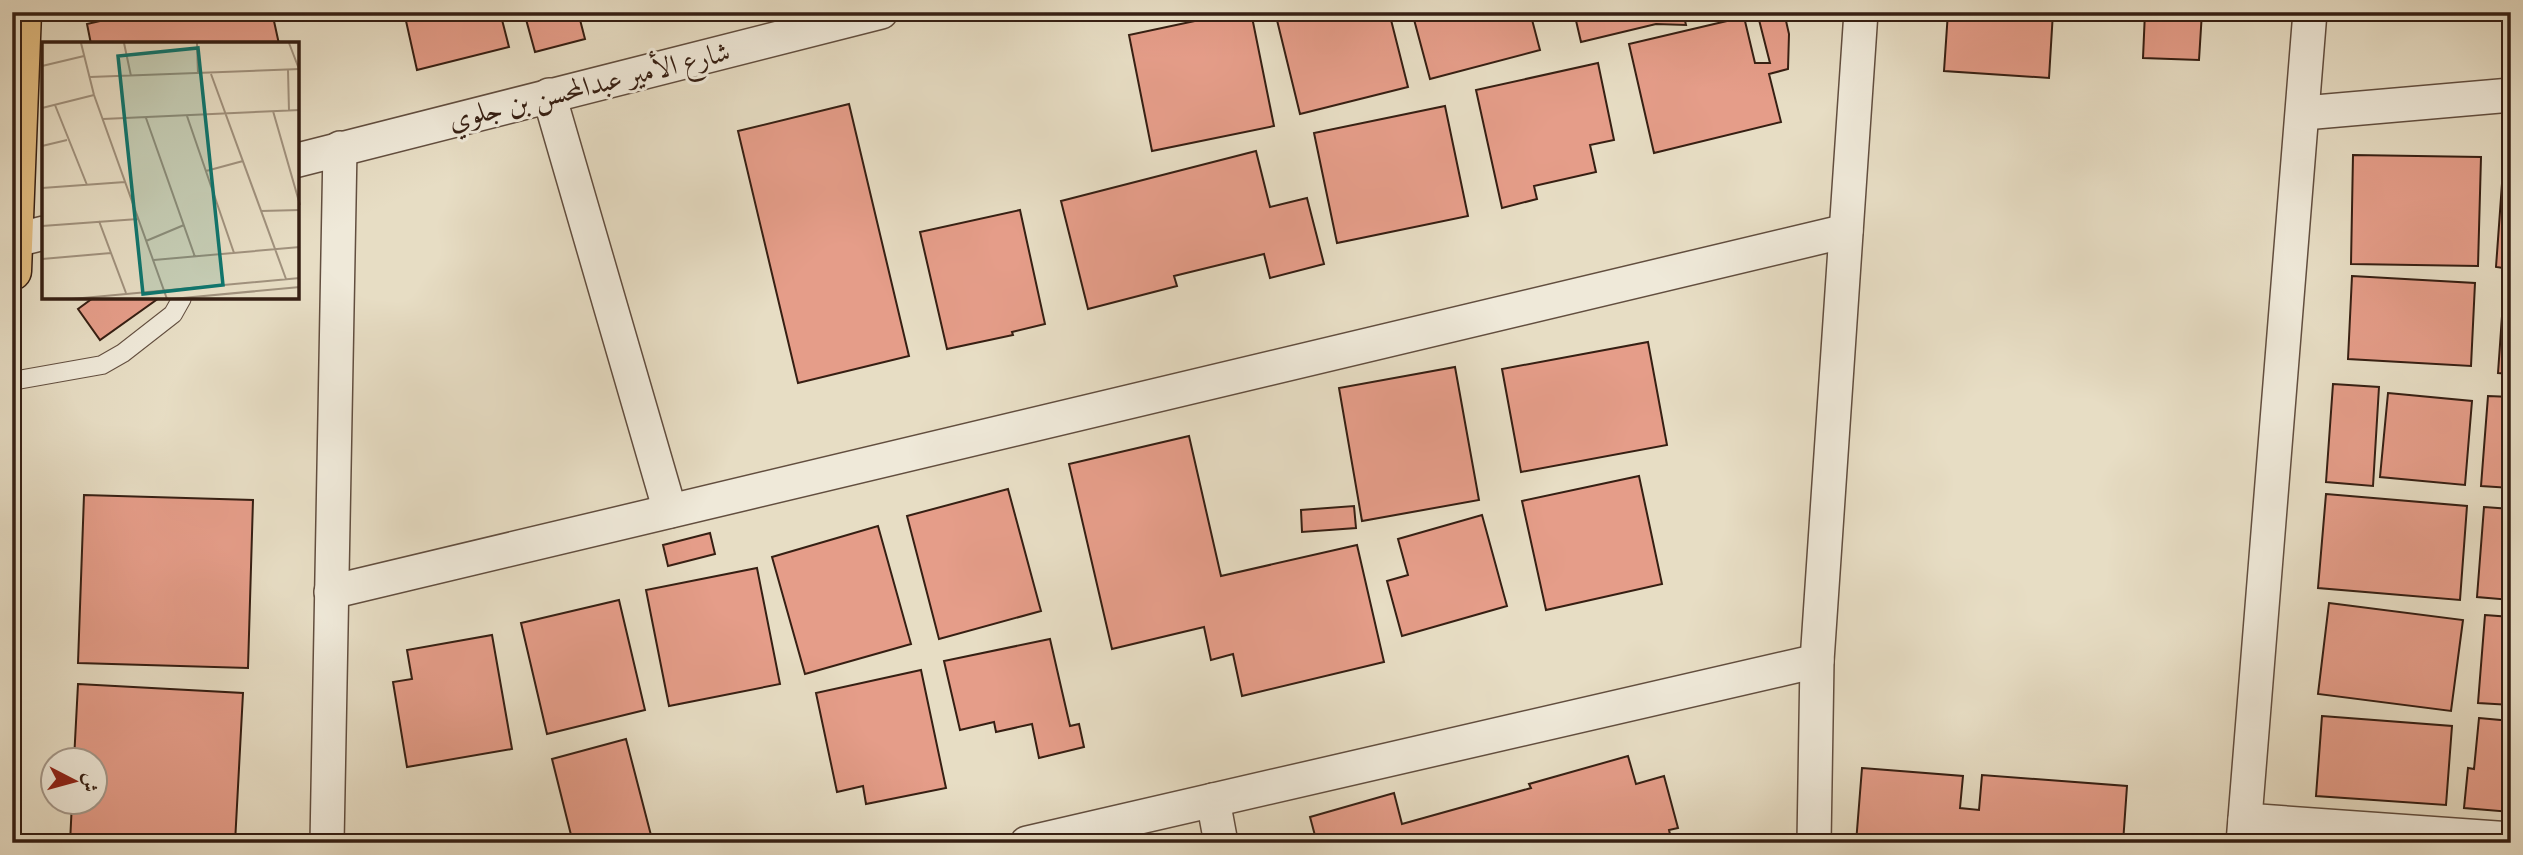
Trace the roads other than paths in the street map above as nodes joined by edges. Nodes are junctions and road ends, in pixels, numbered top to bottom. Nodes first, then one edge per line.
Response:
1 (22, 12) edge
2 (881, 12) edge
3 (1861, 12) edge
4 (2310, 12) edge
5 (794, 23) edge
6 (549, 95) junction
7 (2511, 95) edge
8 (2304, 113) junction
9 (341, 148) junction
10 (299, 160) edge
11 (1846, 231) junction
12 (42, 234) edge
13 (12, 242) edge
14 (12, 271) edge
15 (181, 299) edge
16 (12, 381) edge
17 (670, 511) junction
18 (331, 592) junction
19 (1817, 661) junction
20 (1213, 800) junction
21 (2244, 831) edge
22 (2511, 839) edge
23 (327, 843) edge
24 (1027, 843) edge
25 (1221, 843) edge
26 (1814, 843) edge

1 - 13 main road
2 - 5 street, شارع الأمير عبدالمحسن بن جلوي
3 - 11 street
4 - 8 street
5 - 6 street, شارع الأمير عبدالمحسن بن جلوي
6 - 9 street, شارع الأمير عبدالمحسن بن جلوي
6 - 17 street
7 - 8 street
8 - 21 street
9 - 10 street, شارع الأمير عبدالمحسن بن جلوي
9 - 18 street
11 - 17 street
11 - 19 street
12 - 13 street
13 - 14 main road
15 - 16 lane
17 - 18 street
18 - 23 street
19 - 20 street
19 - 26 street
20 - 24 street
20 - 25 street
21 - 22 street

